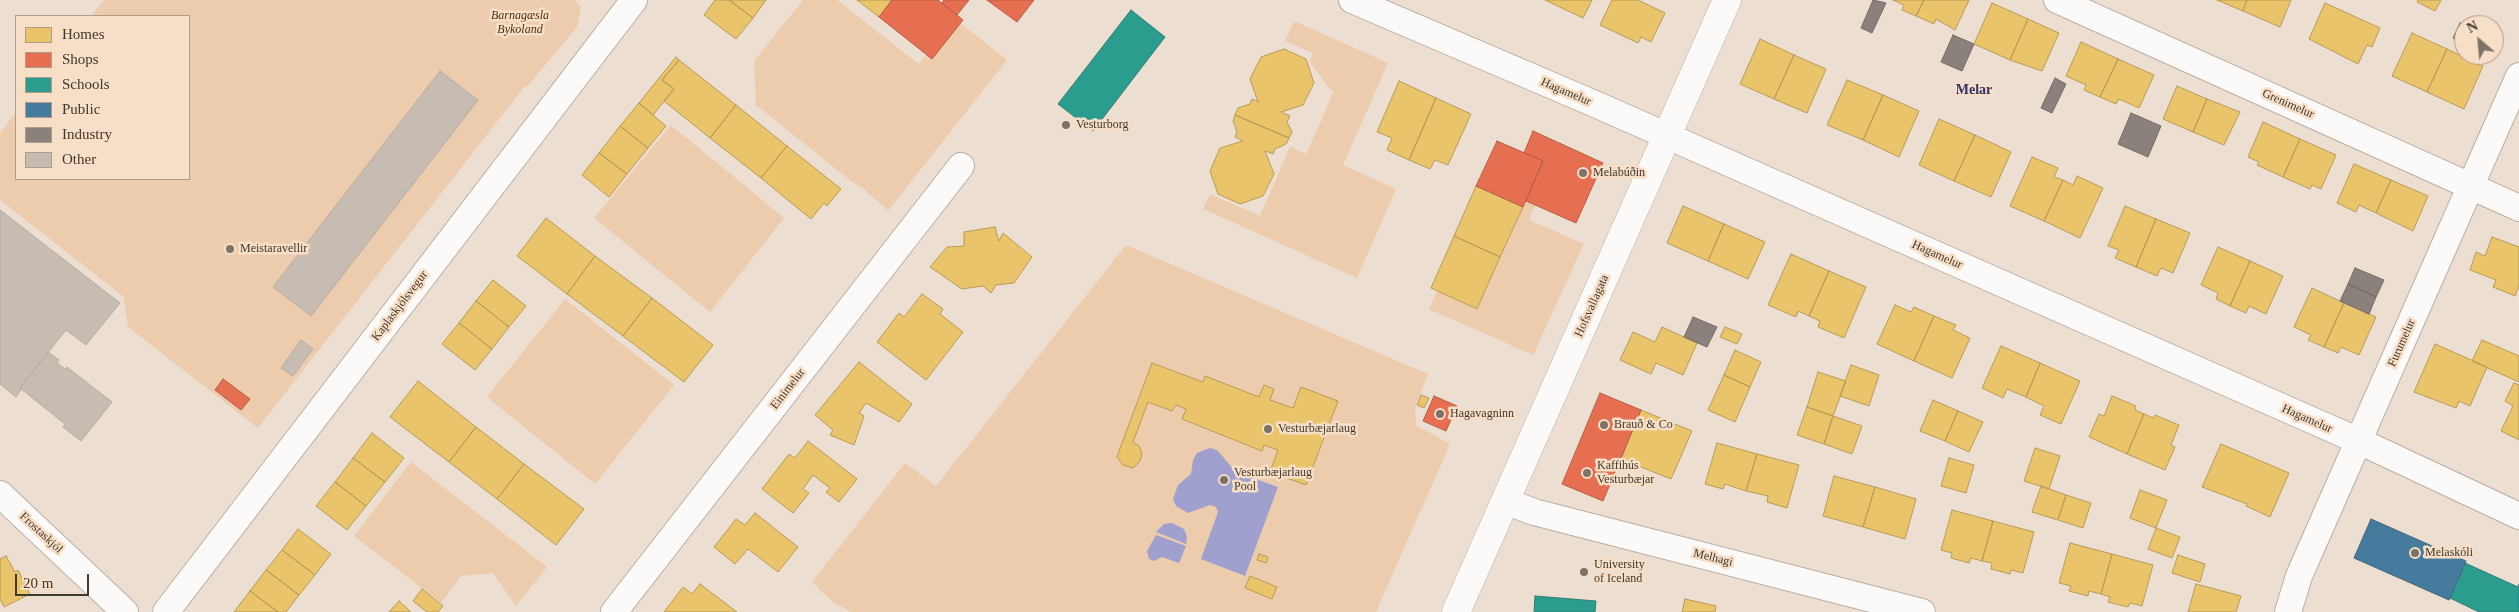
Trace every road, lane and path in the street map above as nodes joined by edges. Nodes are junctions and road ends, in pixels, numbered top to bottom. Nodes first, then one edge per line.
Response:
1 (1352, 0) edge
2 (1728, 0) edge
3 (2057, 0) edge
4 (632, 1) edge
5 (2519, 76) edge
6 (1667, 136) junction
7 (961, 166) dead end
8 (2471, 186) junction
9 (2519, 208) edge
10 (2359, 441) junction
11 (0, 494) edge
12 (1505, 501) junction
13 (2519, 516) edge
14 (125, 612) edge
15 (166, 612) edge
16 (614, 612) edge
17 (1456, 612) edge
18 (1922, 612) edge
19 (2288, 612) edge

1 - 6 street, Hagamelur
2 - 6 street, Hofsvallagata
3 - 8 street, Grenimelur
4 - 15 street, Kaplaskjólsvegur
5 - 8 street, Furumelur
6 - 10 street, Hagamelur
6 - 12 street, Hofsvallagata
7 - 16 street, Einimelur
8 - 9 street, Grenimelur
8 - 10 street, Furumelur
10 - 13 street, Hagamelur
10 - 19 street, Furumelur
11 - 14 street, Frostaskjól
12 - 17 street, Hofsvallagata
12 - 18 street, Melhagi

